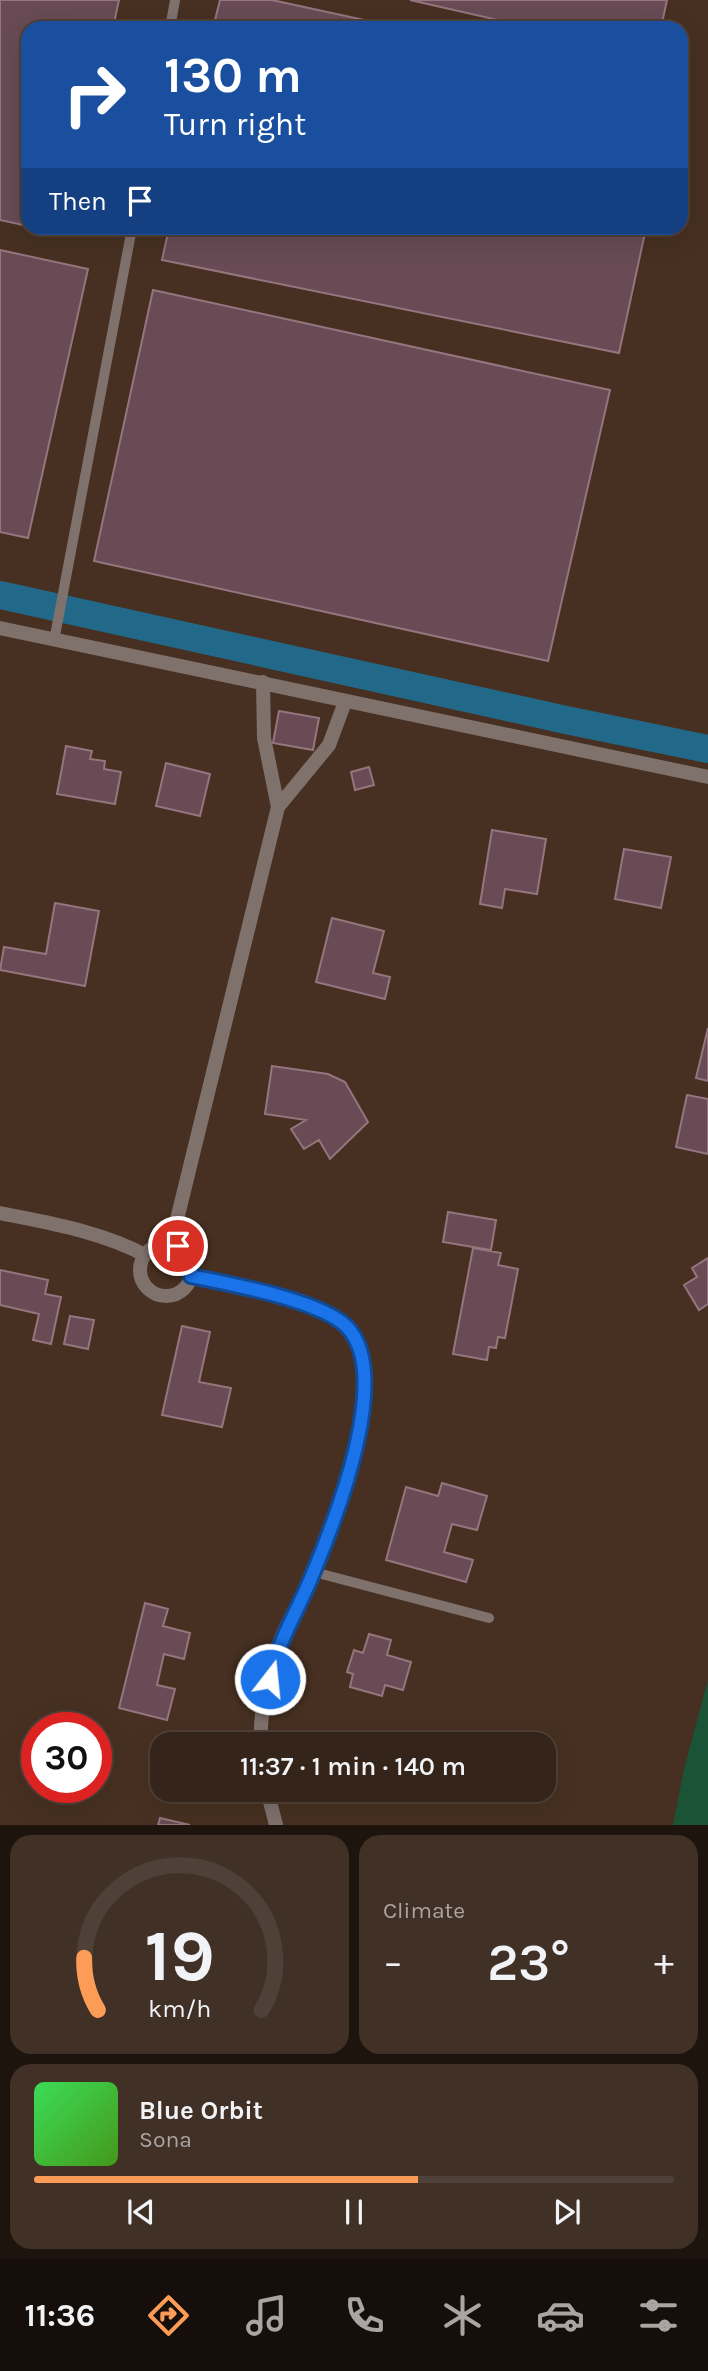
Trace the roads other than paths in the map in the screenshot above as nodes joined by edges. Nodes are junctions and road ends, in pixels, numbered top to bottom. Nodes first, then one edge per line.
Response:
1 (175, 0) edge
2 (171, 21) edge
3 (131, 235) edge
4 (0, 628) edge
5 (54, 641) junction
6 (262, 682) junction
7 (345, 702) junction
8 (708, 776) edge
9 (278, 807) junction
10 (0, 1213) edge
11 (171, 1244) junction
12 (145, 1255) junction
13 (191, 1276) junction
14 (314, 1572) junction
15 (489, 1618) dead end
16 (260, 1732) edge
17 (270, 1802) edge
18 (276, 1825) edge

1 - 2 lane
3 - 5 lane
4 - 5 street
5 - 6 street
6 - 7 street
6 - 9 street
7 - 8 street
7 - 9 street
9 - 11 street
10 - 12 street
11 - 12 street
11 - 13 street
12 - 13 street
13 - 14 street
14 - 15 lane
14 - 16 street
17 - 18 street

